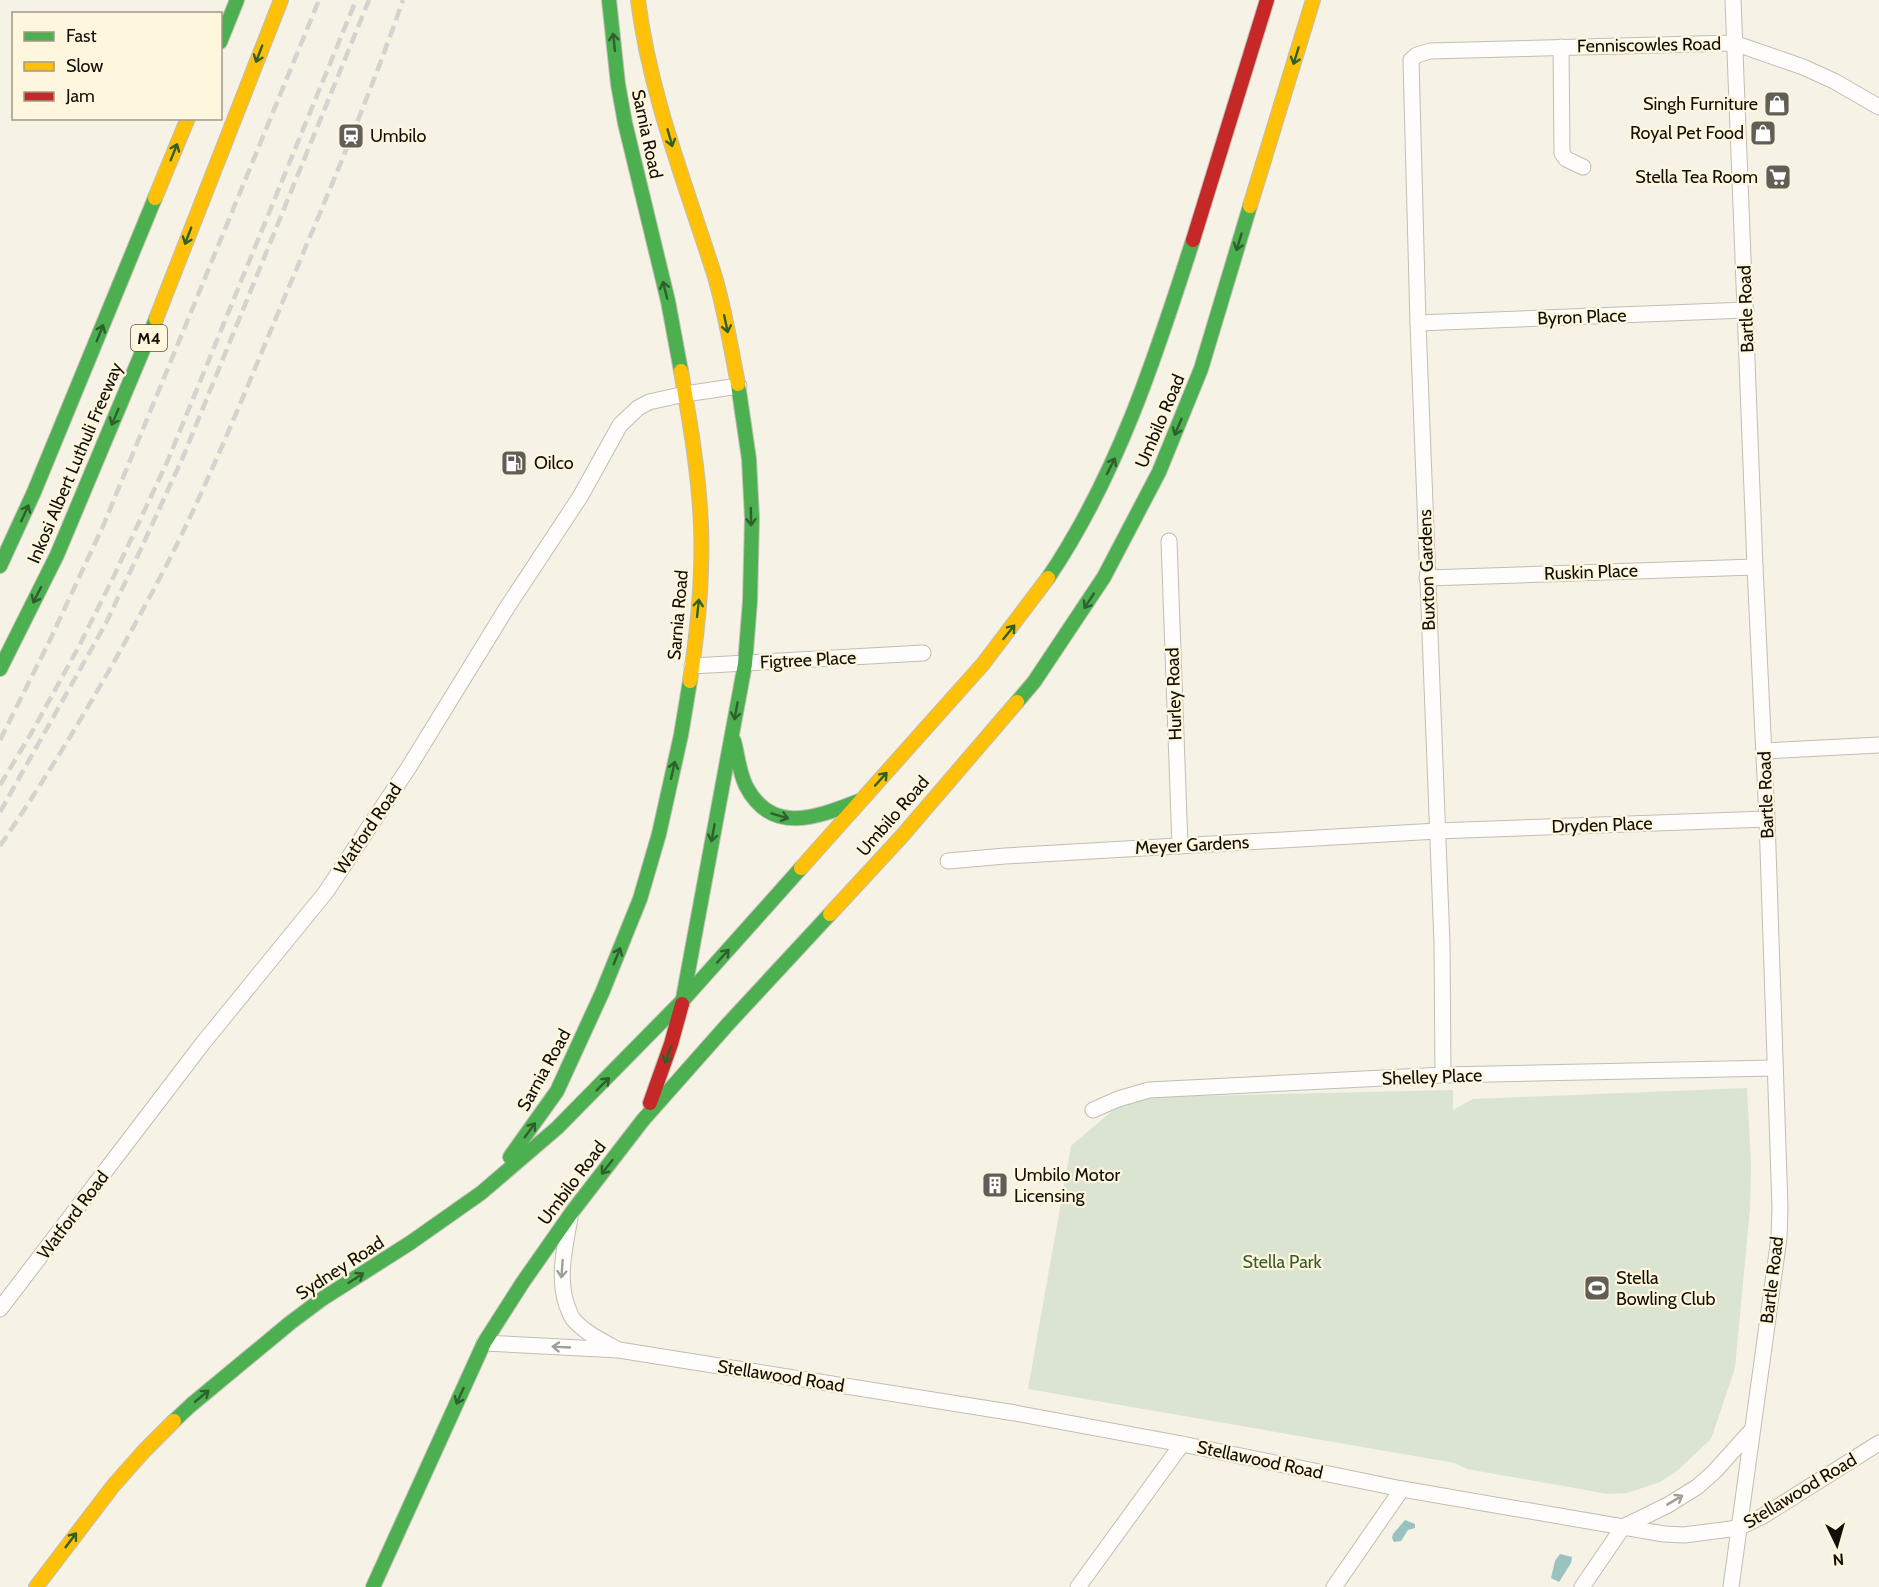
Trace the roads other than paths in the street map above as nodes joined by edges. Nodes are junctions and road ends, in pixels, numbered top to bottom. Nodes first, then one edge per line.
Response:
1 (237, 0) edge
2 (281, 0) edge
3 (609, 0) edge
4 (638, 0) edge
5 (1267, 0) edge
6 (1313, 0) edge
7 (1733, 0) edge
8 (222, 37) edge
9 (1734, 43) junction
10 (1561, 47) junction
11 (1410, 64) joint
12 (1879, 107) edge
13 (187, 120) edge
14 (1583, 166) dead end
15 (1746, 310) junction
16 (1418, 323) junction
17 (740, 386) junction
18 (685, 394) junction
19 (1169, 541) dead end
20 (0, 566) edge
21 (1755, 567) junction
22 (1427, 578) junction
23 (924, 653) dead end
24 (745, 664) junction
25 (693, 666) junction
26 (0, 669) edge
27 (732, 734) junction
28 (1879, 746) edge
29 (1764, 751) junction
30 (863, 800) junction
31 (1767, 819) junction
32 (1437, 831) junction
33 (1180, 846) junction
34 (948, 861) dead end
35 (684, 999) junction
36 (1774, 1068) junction
37 (1443, 1076) junction
38 (1093, 1110) dead end
39 (642, 1120) junction
40 (481, 1193) junction
41 (572, 1212) junction
42 (0, 1309) edge
43 (484, 1343) junction
44 (620, 1350) junction
45 (1752, 1431) junction
46 (1182, 1443) junction
47 (1879, 1443) edge
48 (1402, 1489) junction
49 (1623, 1527) junction
50 (1738, 1528) junction
51 (36, 1587) edge
52 (373, 1587) edge
53 (1078, 1587) edge
54 (1334, 1587) edge
55 (1582, 1587) edge
56 (1731, 1587) edge

1 - 8 main road
2 -> 26 main road, Inkosi Albert Luthuli Freeway / M4
18 -> 3 main road, Sarnia Road
4 -> 17 main road, Sarnia Road
30 -> 5 main road, Umbilo Road
6 -> 39 main road, Umbilo Road
7 - 9 street, Bartle Road
9 - 10 street, Fenniscowles Road
9 - 12 street, Fenniscowles Road
9 - 15 street, Bartle Road
10 - 11 street, Fenniscowles Road
10 - 14 street
11 - 16 street, Buxton Gardens
20 -> 13 main road, Inkosi Albert Luthuli Freeway / M4
15 - 16 street, Byron Place
15 - 21 street, Bartle Road
16 - 22 street, Buxton Gardens
17 - 18 street, Watford Road
17 -> 24 main road, Sarnia Road
25 -> 18 main road, Sarnia Road
18 - 42 street, Watford Road
19 - 33 street, Hurley Road
21 - 22 street, Ruskin Place
21 - 29 street, Bartle Road
22 - 32 street, Buxton Gardens
23 - 24 street, Figtree Place
24 - 25 street, Figtree Place
24 -> 27 main road, Sarnia Road
40 -> 25 main road, Sarnia Road
27 -> 30 main road
27 -> 35 main road, Sarnia Road
28 - 29 street
29 - 31 street, Bartle Road
35 -> 30 main road, Umbilo Road
31 - 32 street, Dryden Place
31 - 36 street, Bartle Road
32 - 33 street, Meyer Gardens
32 - 37 street, Buxton Gardens
33 - 34 street, Meyer Gardens
35 -> 39 main road, Sarnia Road
40 -> 35 main road, Sydney Road
36 - 37 street, Shelley Place
36 - 45 street, Bartle Road
37 - 38 street, Shelley Place
39 -> 41 main road, Umbilo Road
51 -> 40 main road, Sydney Road
41 - 43 main road, Umbilo Road
41 -> 44 street, Stellawood Road
44 -> 43 street, Stellawood Road
43 -> 52 main road, Umbilo Road
44 - 46 street, Stellawood Road
49 -> 45 street
45 - 50 street, Bartle Road
46 - 48 street, Stellawood Road
46 - 53 street
47 - 50 street, Stellawood Road
48 - 49 street, Stellawood Road
48 - 54 street
49 - 50 street, Stellawood Road
49 - 55 street
50 - 56 street, Bartle Road

